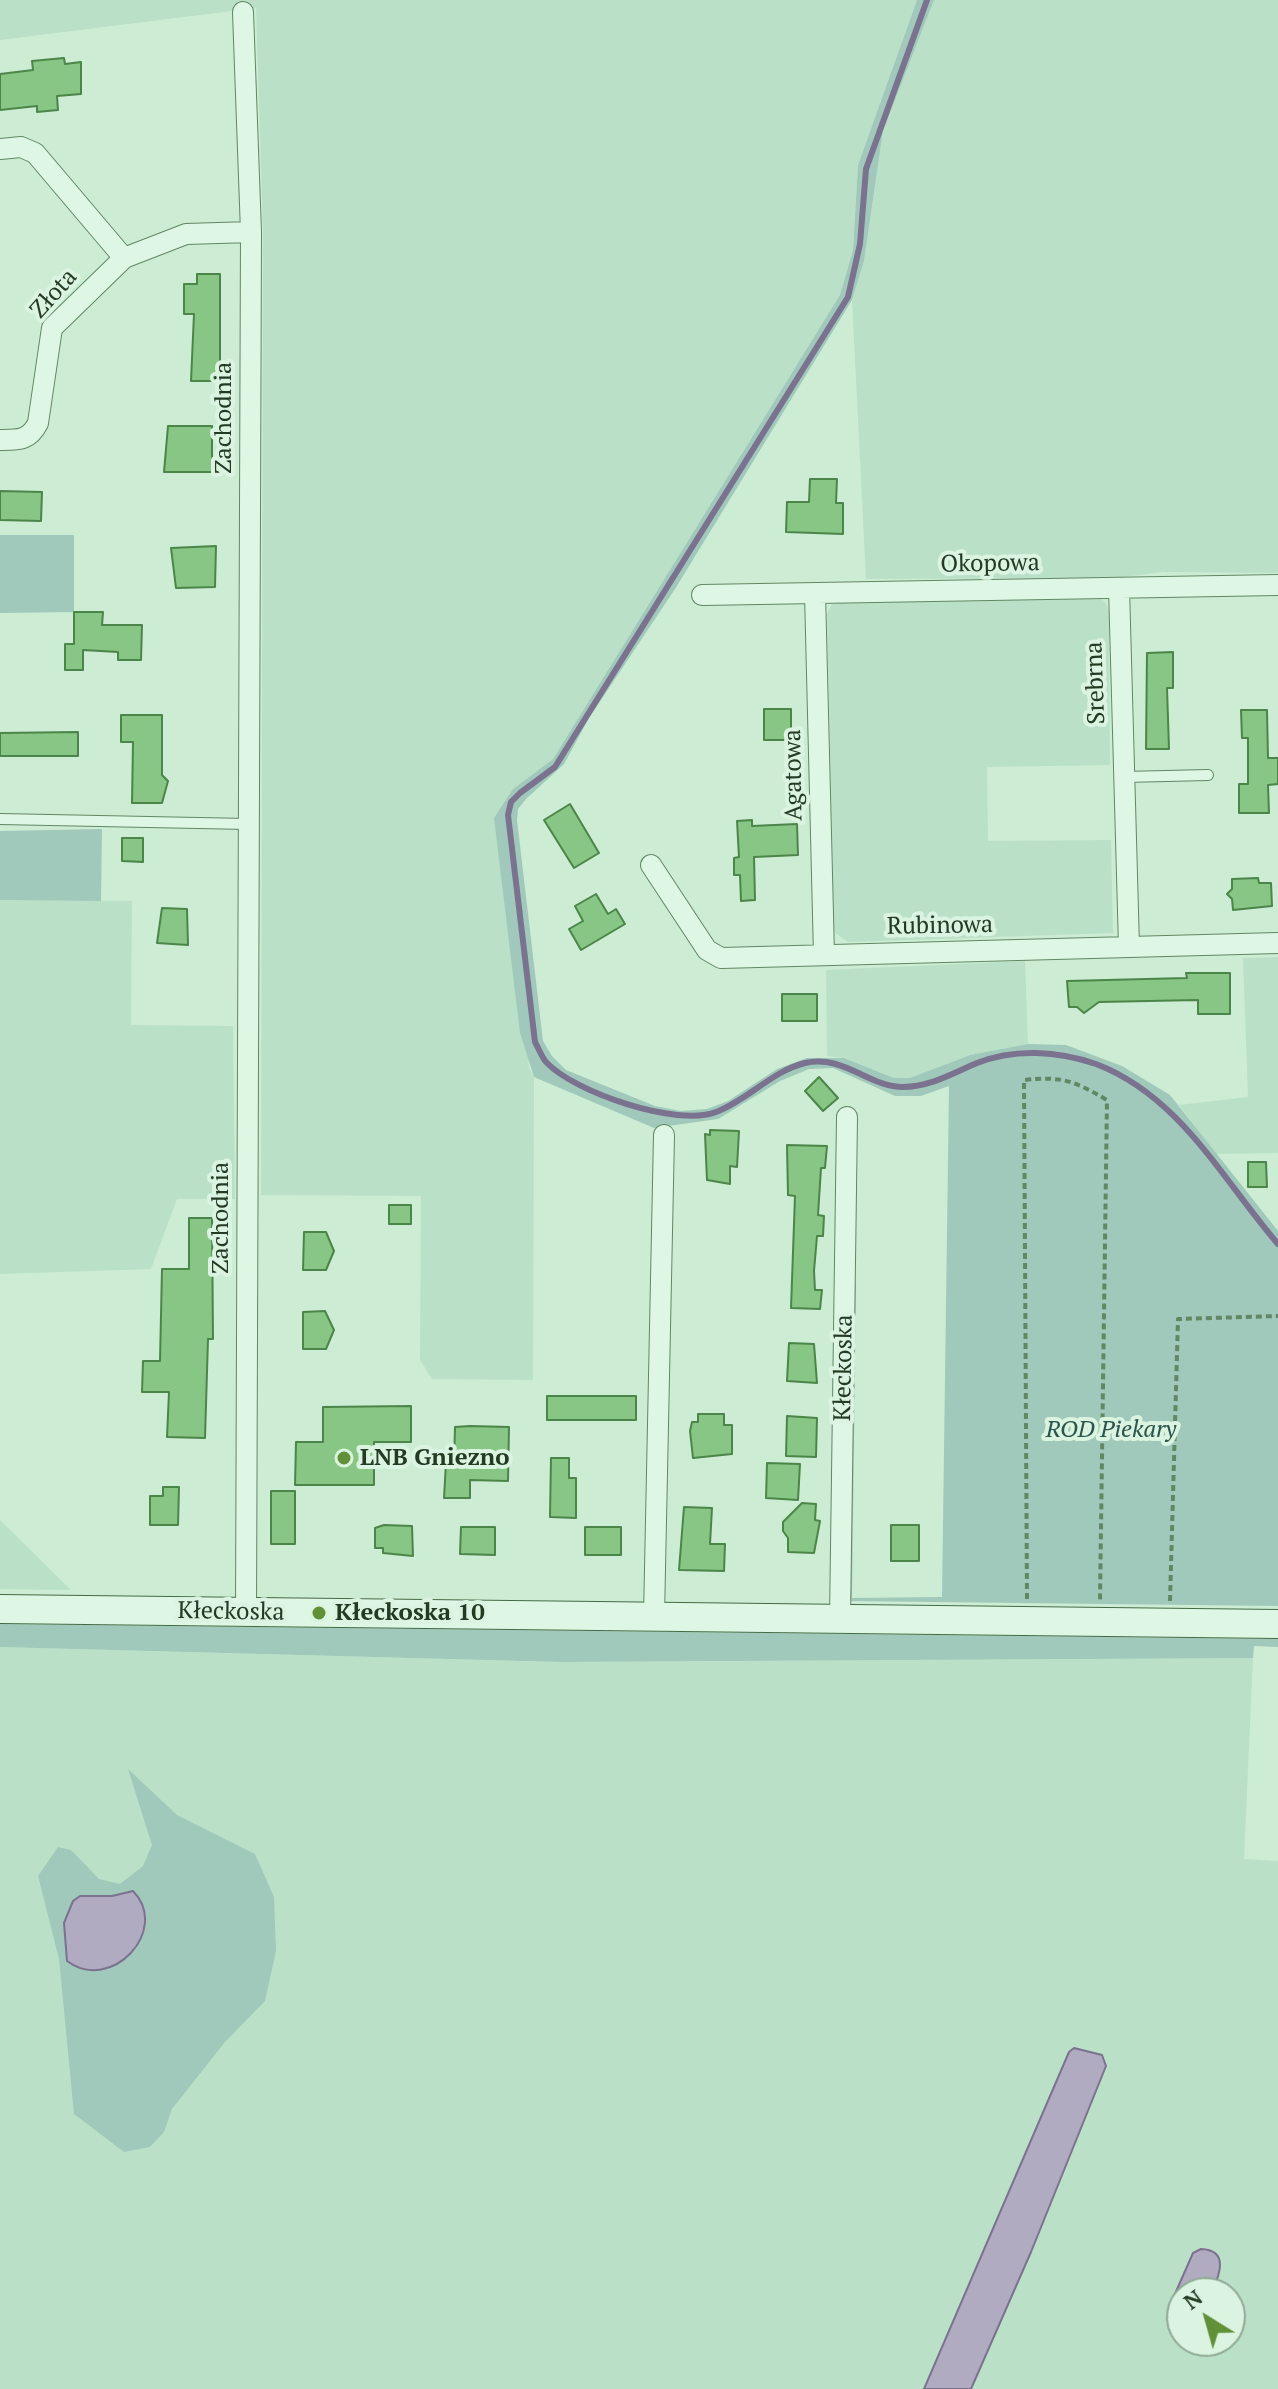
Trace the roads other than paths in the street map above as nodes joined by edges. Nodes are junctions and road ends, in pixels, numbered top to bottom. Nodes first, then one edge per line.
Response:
1 (243, 12) dead end
2 (0, 149) edge
3 (251, 232) junction
4 (124, 258) junction
5 (0, 440) edge
6 (1278, 585) edge
7 (1119, 588) junction
8 (815, 593) junction
9 (702, 595) dead end
10 (1208, 775) dead end
11 (1124, 777) junction
12 (0, 819) edge
13 (248, 824) junction
14 (651, 865) dead end
15 (1278, 943) edge
16 (1129, 947) junction
17 (824, 955) junction
18 (847, 1117) dead end
19 (664, 1135) dead end
20 (0, 1609) edge
21 (246, 1612) junction
22 (654, 1617) junction
23 (840, 1619) junction
24 (1278, 1624) edge

1 - 3 street, Zachodnia
2 - 4 street
3 - 4 street, Złota
3 - 13 street, Zachodnia
4 - 5 street, Złota
6 - 7 street, Okopowa
7 - 8 street, Okopowa
7 - 11 street, Srebrna
8 - 9 street, Okopowa
8 - 17 street, Agatowa
10 - 11 lane
11 - 16 street, Srebrna
12 - 13 lane
13 - 21 street, Zachodnia
14 - 17 street, Rubinowa
15 - 16 street, Rubinowa
16 - 17 street, Rubinowa
18 - 23 street, Kłeckoska
19 - 22 street
20 - 21 main road, Kłeckoska
21 - 22 main road, Kłeckoska
22 - 23 main road, Kłeckoska
23 - 24 main road, Kłeckoska

